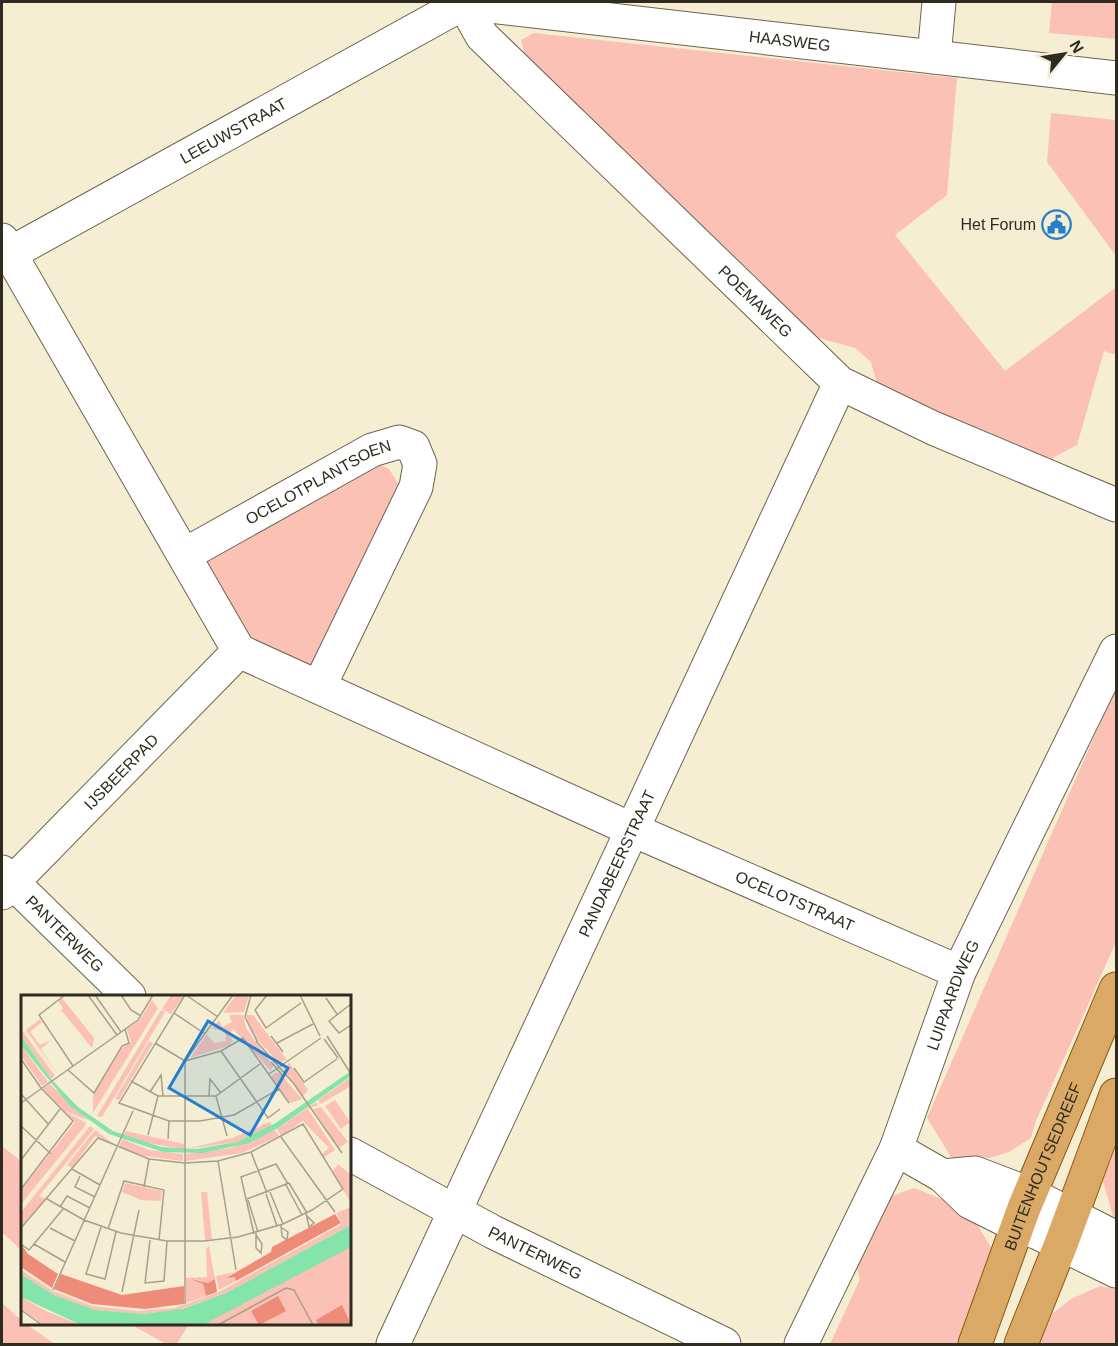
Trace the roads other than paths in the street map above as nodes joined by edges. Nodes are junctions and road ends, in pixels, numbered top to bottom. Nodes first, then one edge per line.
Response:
1 (463, 2) edge
2 (939, 2) edge
3 (934, 57) junction
4 (1116, 78) edge
5 (4, 250) edge
6 (840, 383) junction
7 (1116, 505) edge
8 (184, 555) junction
9 (239, 651) junction
10 (1116, 651) edge
11 (319, 687) junction
12 (633, 830) junction
13 (5, 882) edge
14 (959, 972) junction
15 (1116, 988) edge
16 (128, 995) edge
17 (1116, 1095) edge
18 (896, 1149) junction
19 (351, 1155) edge
20 (943, 1176) junction
21 (1030, 1194) junction
22 (455, 1211) junction
23 (1018, 1226) junction
24 (1067, 1230) junction
25 (1116, 1238) edge
26 (1116, 1271) edge
27 (393, 1344) edge
28 (724, 1344) edge
29 (801, 1344) edge
30 (975, 1344) edge
31 (1021, 1344) edge

1 - 3 street, HAASWEG
1 - 5 street, LEEUWSTRAAT
1 - 6 street, POEMAWEG
2 - 3 street
3 - 4 street, HAASWEG
5 - 8 street
6 - 7 street, POEMAWEG
6 - 12 street, PANDABEERSTRAAT
8 - 9 street
8 - 11 street, OCELOTPLANTSOEN
9 - 11 street
9 - 13 street, IJSBEERPAD
10 - 14 street, LUIPAARDWEG
11 - 12 street
12 - 14 street, OCELOTSTRAAT
12 - 22 street, PANDABEERSTRAAT
13 - 16 street, PANTERWEG
14 - 18 street, LUIPAARDWEG
15 - 21 main road, BUITENHOUTSEDREEF
17 - 24 main road
18 - 20 street
18 - 29 street, LUIPAARDWEG
19 - 22 street, PANTERWEG
20 - 21 street
20 - 23 street
21 - 23 main road, BUITENHOUTSEDREEF
21 - 24 street
22 - 27 street, PANDABEERSTRAAT
22 - 28 street, PANTERWEG
23 - 24 street
23 - 30 main road, BUITENHOUTSEDREEF
24 - 25 street
24 - 26 street
24 - 31 main road

